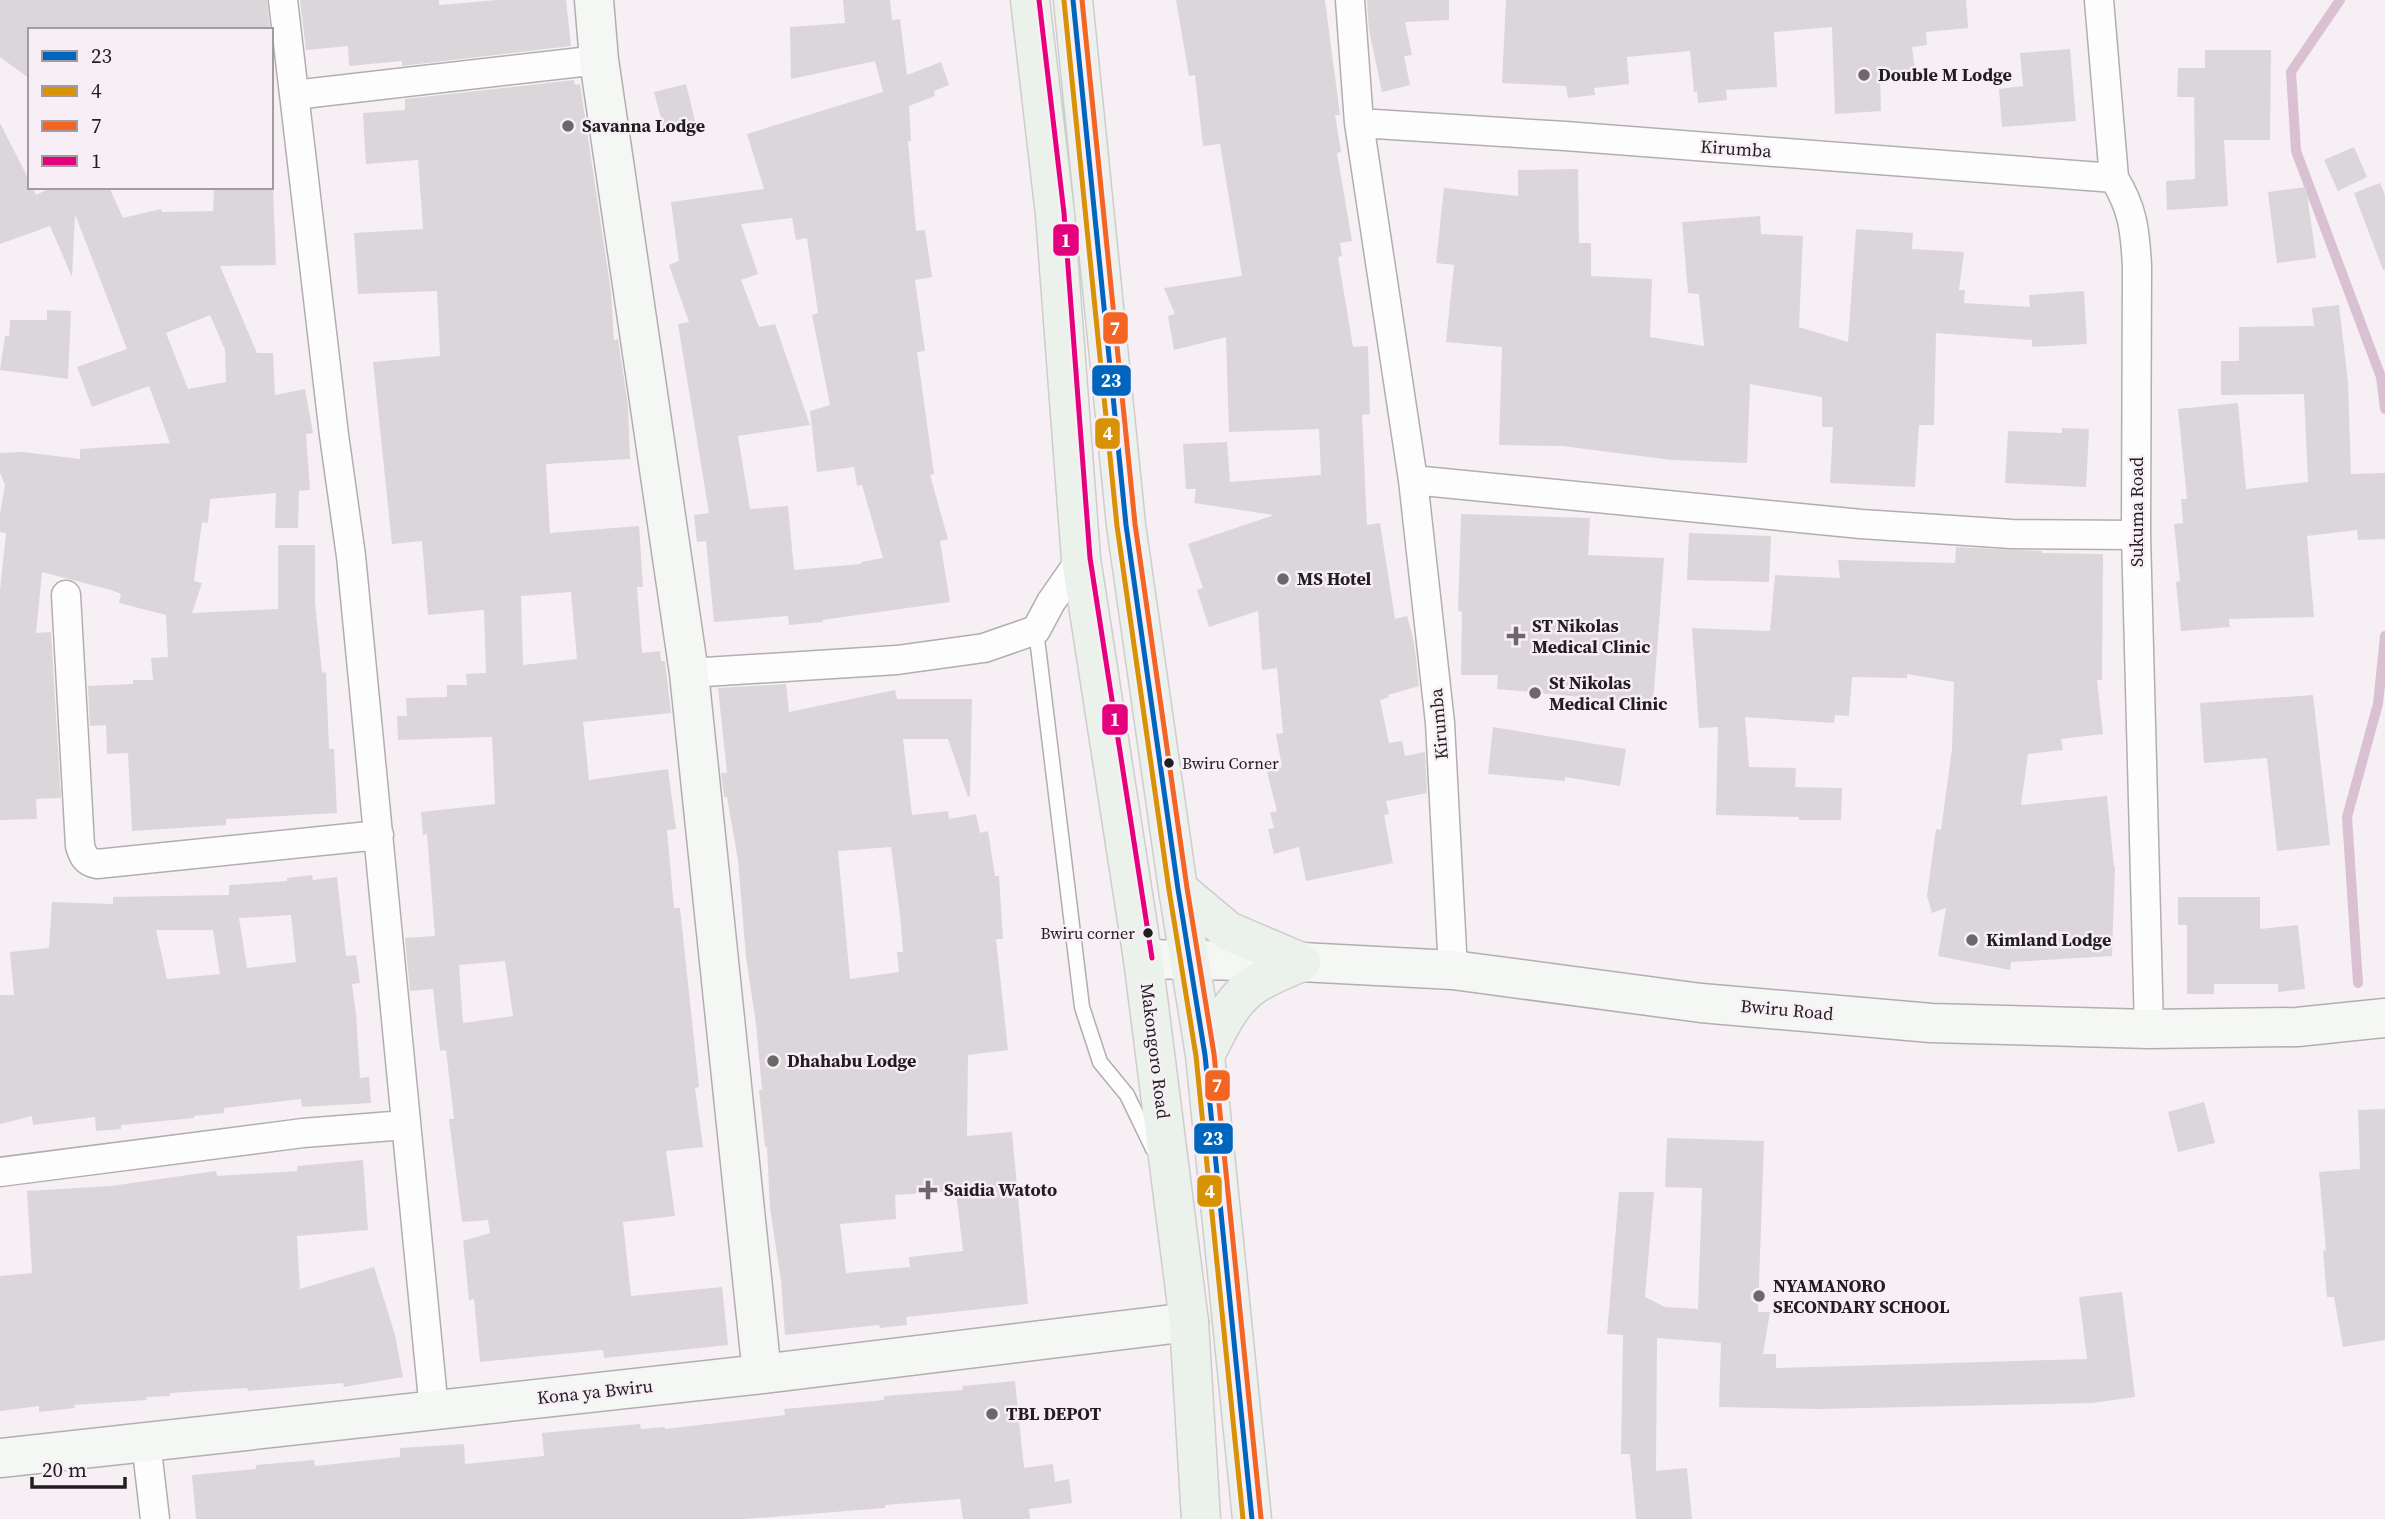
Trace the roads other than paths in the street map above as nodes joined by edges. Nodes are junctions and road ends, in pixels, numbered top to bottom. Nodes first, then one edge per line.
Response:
1 (283, 0) edge
2 (594, 0) edge
3 (1030, 0) edge
4 (1073, 0) edge
5 (1350, 0) edge
6 (2099, 0) edge
7 (599, 60) junction
8 (294, 95) junction
9 (1359, 123) junction
10 (2114, 178) junction
11 (1413, 480) junction
12 (2136, 535) junction
13 (1081, 559) junction
14 (66, 595) dead end
15 (1036, 629) junction
16 (689, 673) junction
17 (379, 835) junction
18 (1178, 889) junction
19 (1143, 959) junction
20 (1190, 959) junction
21 (1301, 962) junction
22 (1453, 970) junction
23 (2385, 1018) edge
24 (2149, 1029) junction
25 (1205, 1055) junction
26 (405, 1125) junction
27 (0, 1172) edge
28 (1172, 1187) junction
29 (1189, 1322) junction
30 (762, 1374) junction
31 (434, 1410) junction
32 (146, 1442) junction
33 (0, 1458) edge
34 (155, 1519) edge
35 (1201, 1519) edge
36 (1252, 1519) edge

1 - 8 street
2 - 7 street
3 - 13 main road, Makongoro Road
4 - 18 main road
5 - 9 street, Kirumba
6 - 10 street, Sukuma Road
7 - 8 street
7 - 16 street
8 - 17 street
9 - 10 street, Kirumba
9 - 11 street, Kirumba
10 - 12 street, Sukuma Road
11 - 12 street
11 - 22 street, Kirumba
12 - 24 street, Sukuma Road
13 - 15 street
13 - 19 main road, Makongoro Road
14 - 17 street
15 - 16 street
15 - 28 lane
16 - 30 street
17 - 26 street
18 - 20 main road
18 - 21 main road
19 - 20 street, Bwiru Road
19 - 28 main road, Makongoro Road
20 - 21 street, Bwiru Road
20 - 25 main road
21 - 22 street, Bwiru Road
21 - 25 main road
22 - 24 street, Bwiru Road
23 - 24 street, Bwiru Road
25 - 36 main road
26 - 27 street
26 - 31 street
28 - 29 main road, Makongoro Road
29 - 30 street, Kona ya Bwiru
29 - 35 main road, Makongoro Road
30 - 31 street, Kona ya Bwiru
31 - 32 street, Kona ya Bwiru
32 - 33 street, Kona ya Bwiru
32 - 34 street

